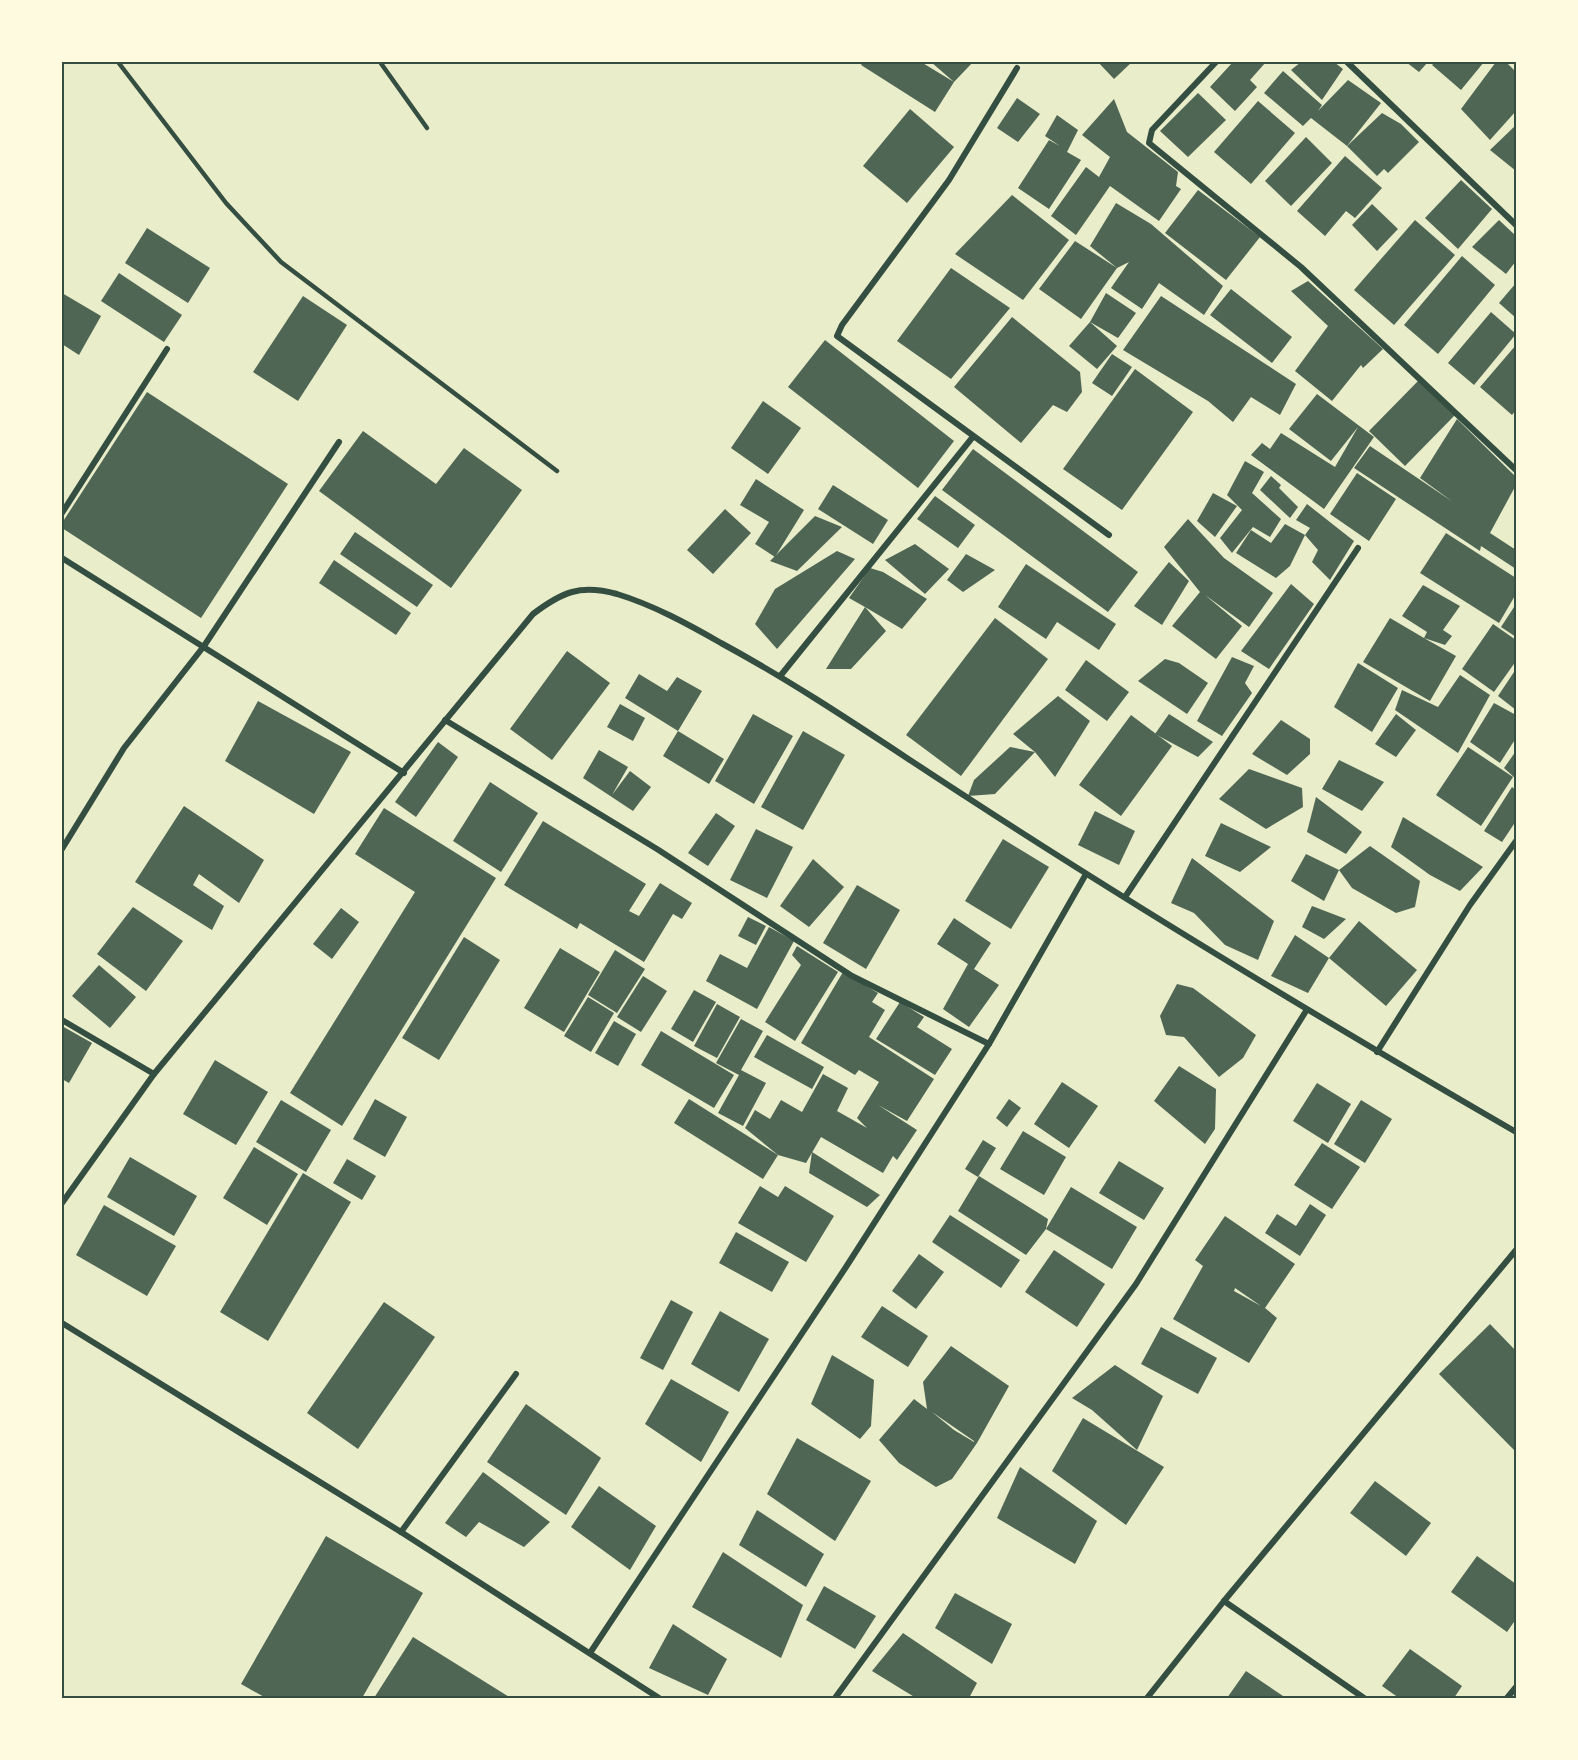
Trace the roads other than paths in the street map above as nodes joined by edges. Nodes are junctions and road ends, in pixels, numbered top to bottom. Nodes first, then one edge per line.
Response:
1 (118, 62) edge
2 (380, 62) edge
3 (1216, 62) edge
4 (1347, 62) edge
5 (1017, 68) dead end
6 (427, 128) dead end
7 (1516, 225) edge
8 (167, 349) dead end
9 (972, 438) junction
10 (339, 442) dead end
11 (1516, 470) edge
12 (557, 471) dead end
13 (62, 513) edge
14 (1109, 536) dead end
15 (1358, 548) dead end
16 (62, 558) edge
17 (204, 646) junction
18 (781, 675) junction
19 (445, 720) junction
20 (404, 773) junction
21 (1516, 841) edge
22 (62, 849) edge
23 (1086, 874) junction
24 (1125, 897) junction
25 (1306, 1011) junction
26 (62, 1020) edge
27 (989, 1044) junction
28 (1377, 1052) junction
29 (154, 1074) junction
30 (1516, 1132) edge
31 (62, 1203) edge
32 (1516, 1250) edge
33 (62, 1323) edge
34 (516, 1374) dead end
35 (401, 1532) junction
36 (1224, 1601) junction
37 (590, 1653) junction
38 (1516, 1687) edge
39 (659, 1698) edge
40 (835, 1698) edge
41 (1148, 1698) edge
42 (1364, 1698) edge
43 (1507, 1698) edge

1 - 12 lane
2 - 6 lane
3 - 11 street
4 - 7 street
5 - 9 street
8 - 13 street
9 - 14 street
9 - 18 street
10 - 17 street
15 - 24 street
16 - 17 street
17 - 20 street
17 - 22 street
18 - 19 street
18 - 23 street
19 - 20 street
19 - 27 street
20 - 29 street
21 - 28 street
23 - 24 street
23 - 27 street
24 - 25 street
25 - 28 street
25 - 40 street
26 - 29 street
27 - 37 street
28 - 30 street
29 - 31 street
32 - 36 street
33 - 35 street
34 - 35 street
35 - 37 street
36 - 41 street
36 - 42 street
37 - 39 street
38 - 43 street

